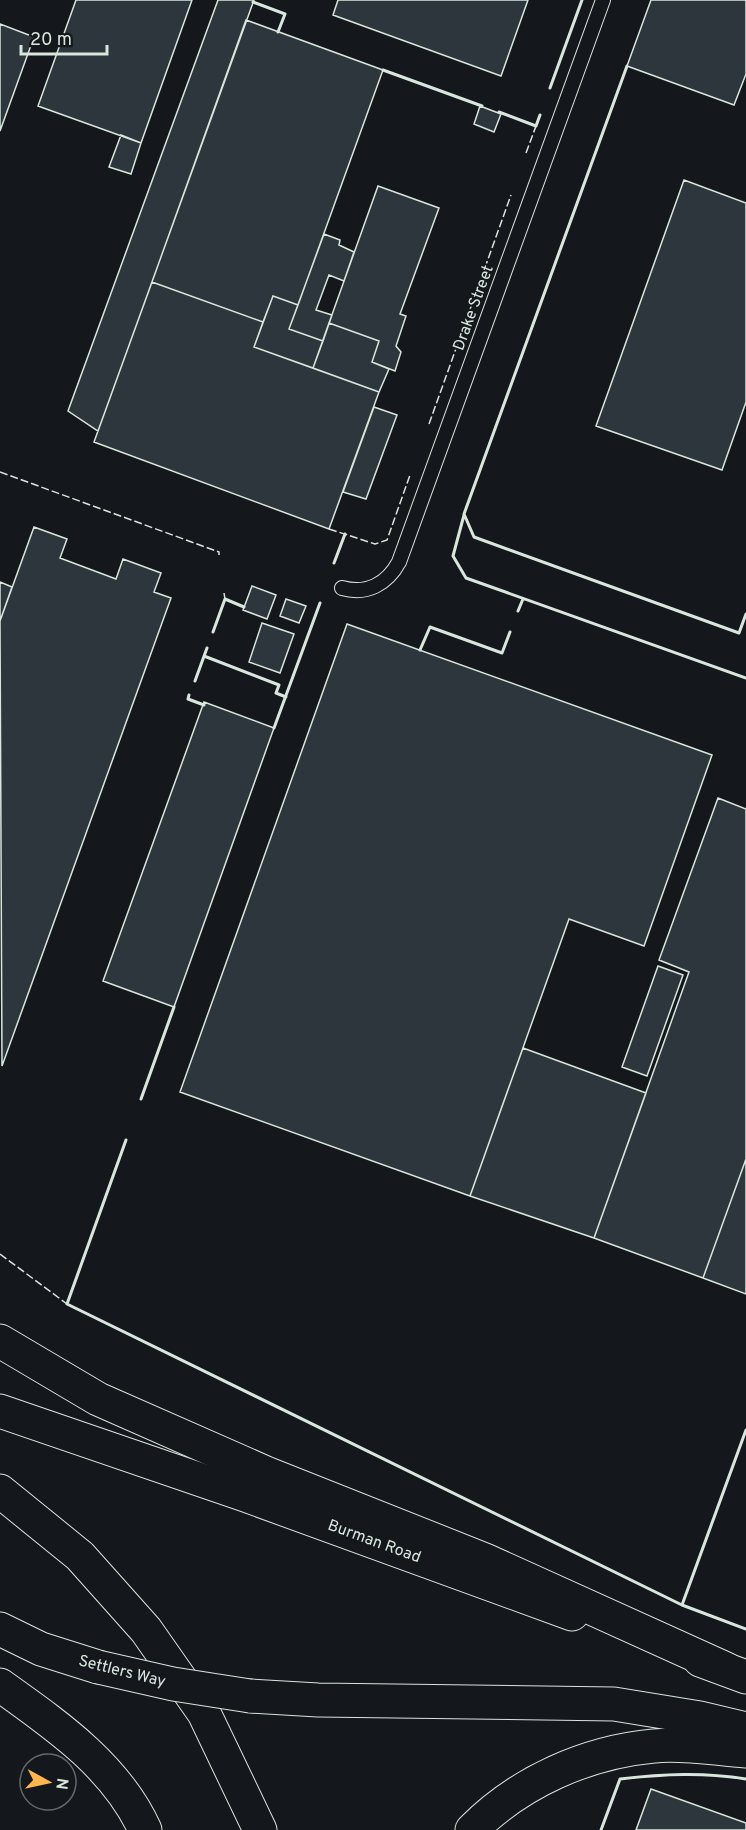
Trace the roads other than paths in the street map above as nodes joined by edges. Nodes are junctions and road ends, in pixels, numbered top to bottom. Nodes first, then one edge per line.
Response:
1 (603, 0) edge
2 (342, 588) dead end
3 (0, 1341) edge
4 (0, 1411) edge
5 (0, 1491) edge
6 (0, 1629) edge
7 (736, 1673) edge
8 (0, 1685) edge
9 (746, 1729) edge
10 (746, 1751) edge
11 (145, 1830) edge
12 (260, 1830) edge
13 (472, 1830) edge

1 - 2 lane, Drake Street
3 - 7 main road
4 - 7 main road, Burman Road
5 - 12 main road
6 - 9 main road, Settlers Way, bridge
8 - 11 main road
10 - 13 main road

